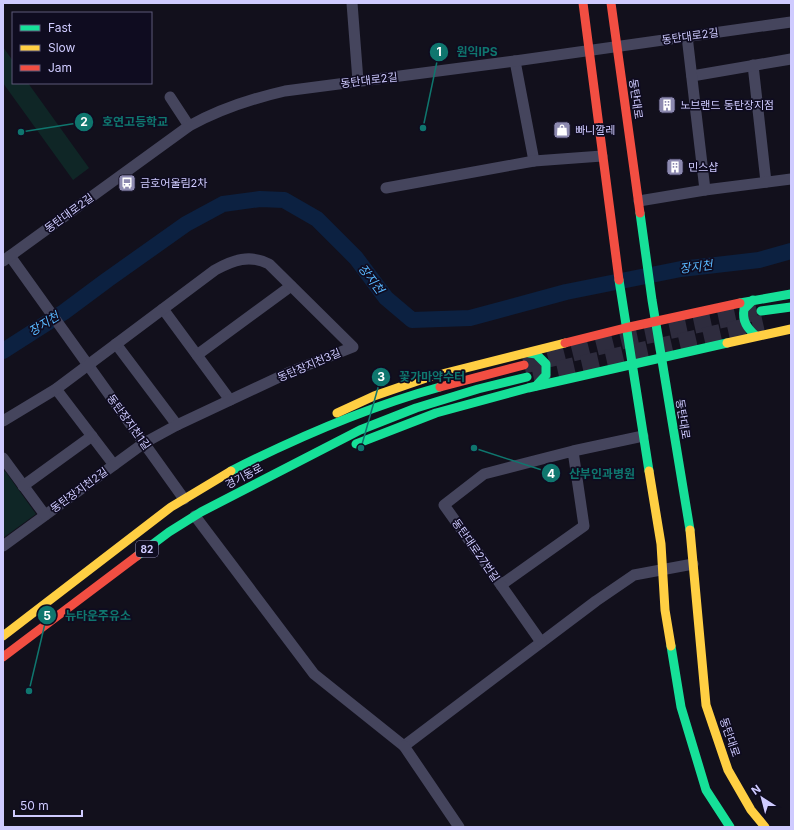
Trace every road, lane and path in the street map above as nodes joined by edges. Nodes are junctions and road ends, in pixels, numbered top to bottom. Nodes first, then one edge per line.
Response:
1 (352, 3) edge
2 (583, 3) edge
3 (611, 3) edge
4 (791, 22) edge
5 (688, 36) junction
6 (616, 46) junction
7 (589, 50) junction
8 (791, 59) edge
9 (515, 61) junction
10 (753, 65) junction
11 (692, 76) junction
12 (358, 81) junction
13 (170, 97) dead end
14 (189, 126) junction
15 (602, 156) junction
16 (534, 162) junction
17 (791, 179) edge
18 (766, 182) junction
19 (386, 188) dead end
20 (705, 190) junction
21 (639, 202) junction
22 (6, 259) edge
23 (291, 286) junction
24 (791, 294) edge
25 (753, 300) junction
26 (791, 307) edge
27 (163, 309) junction
28 (761, 311) tunnel mouth
29 (656, 323) junction
30 (625, 328) junction
31 (791, 329) edge
32 (756, 336) junction
33 (116, 344) junction
34 (73, 345) joint
35 (529, 353) junction
36 (197, 355) junction
37 (661, 357) junction
38 (631, 364) junction
39 (524, 365) tunnel mouth
40 (88, 366) junction
41 (527, 377) tunnel mouth
42 (536, 386) junction
43 (56, 389) junction
44 (230, 400) junction
45 (3, 421) edge
46 (177, 425) junction
47 (92, 436) junction
48 (643, 436) junction
49 (144, 443) junction
50 (573, 451) junction
51 (264, 454) junction
52 (3, 458) edge
53 (302, 459) junction
54 (114, 465) junction
55 (23, 486) junction
56 (184, 499) junction
57 (45, 515) junction
58 (195, 516) junction
59 (3, 546) edge
60 (693, 564) junction
61 (662, 570) junction
62 (501, 586) junction
63 (3, 636) edge
64 (541, 642) junction
65 (3, 657) edge
66 (404, 746) junction
67 (459, 827) edge
68 (730, 827) edge
69 (765, 827) edge

1 - 12 street
2 - 7 main road
3 - 6 main road, 동탄대로
4 - 5 street, 동탄대로2길
5 - 6 street, 동탄대로2길
5 - 11 street
6 - 7 street, 동탄대로2길
6 - 21 main road, 동탄대로
7 - 9 street, 동탄대로2길
7 - 15 main road
8 - 10 street
9 - 12 street, 동탄대로2길
9 - 16 street
10 - 11 street
10 - 18 street
11 - 20 street
12 - 14 street, 동탄대로2길
13 - 14 street
14 - 22 street, 동탄대로2길
15 - 16 street
15 - 30 main road
16 - 19 street
17 - 18 street
18 - 20 street
20 - 21 street
21 - 29 main road, 동탄대로
22 - 34 street, 동탄대로2길
23 - 27 street, 동탄장지천3길
23 - 36 street
23 - 44 street, 동탄장지천3길
24 - 25 main road
25 - 29 main road
25 - 32 main road
26 - 28 main road
27 - 33 street, 동탄장지천3길
27 - 36 street
29 - 30 main road
29 - 37 main road, 동탄대로
30 - 35 main road
30 - 38 main road
31 - 32 main road
32 - 37 main road
33 - 40 street, 동탄장지천3길
33 - 46 street
34 - 40 street, 동탄장지천1길
35 - 42 main road
35 - 51 main road
36 - 44 street
37 - 38 main road
37 - 60 main road, 동탄대로
38 - 42 main road
38 - 48 main road
39 - 51 main road, 경기동로 / 82
40 - 43 street
40 - 49 street, 동탄장지천1길
41 - 53 main road, 경기동로 / 82
42 - 53 main road
43 - 45 street
43 - 47 street, 동탄장지천2길
44 - 46 street, 동탄장지천3길
46 - 49 street, 동탄장지천3길
47 - 54 street, 동탄장지천2길
47 - 55 street
48 - 50 street, 동탄대로27번길
48 - 61 main road
49 - 54 street, 동탄장지천2길
49 - 56 street, 동탄장지천1길
50 - 62 street, 동탄대로27번길
50 - 62 street, 동탄대로27번길
51 - 56 main road, 경기동로 / 82
52 - 55 street, 동탄장지천2길
53 - 58 main road, 경기동로 / 82
54 - 57 street, 동탄장지천2길
55 - 57 street, 동탄장지천2길
56 - 63 main road, 경기동로 / 82
57 - 59 street, 동탄장지천2길
58 - 65 main road, 경기동로 / 82
58 - 66 street
60 - 61 street
60 - 69 main road, 동탄대로
61 - 64 street
61 - 68 main road
62 - 64 street
64 - 66 street
66 - 67 street

